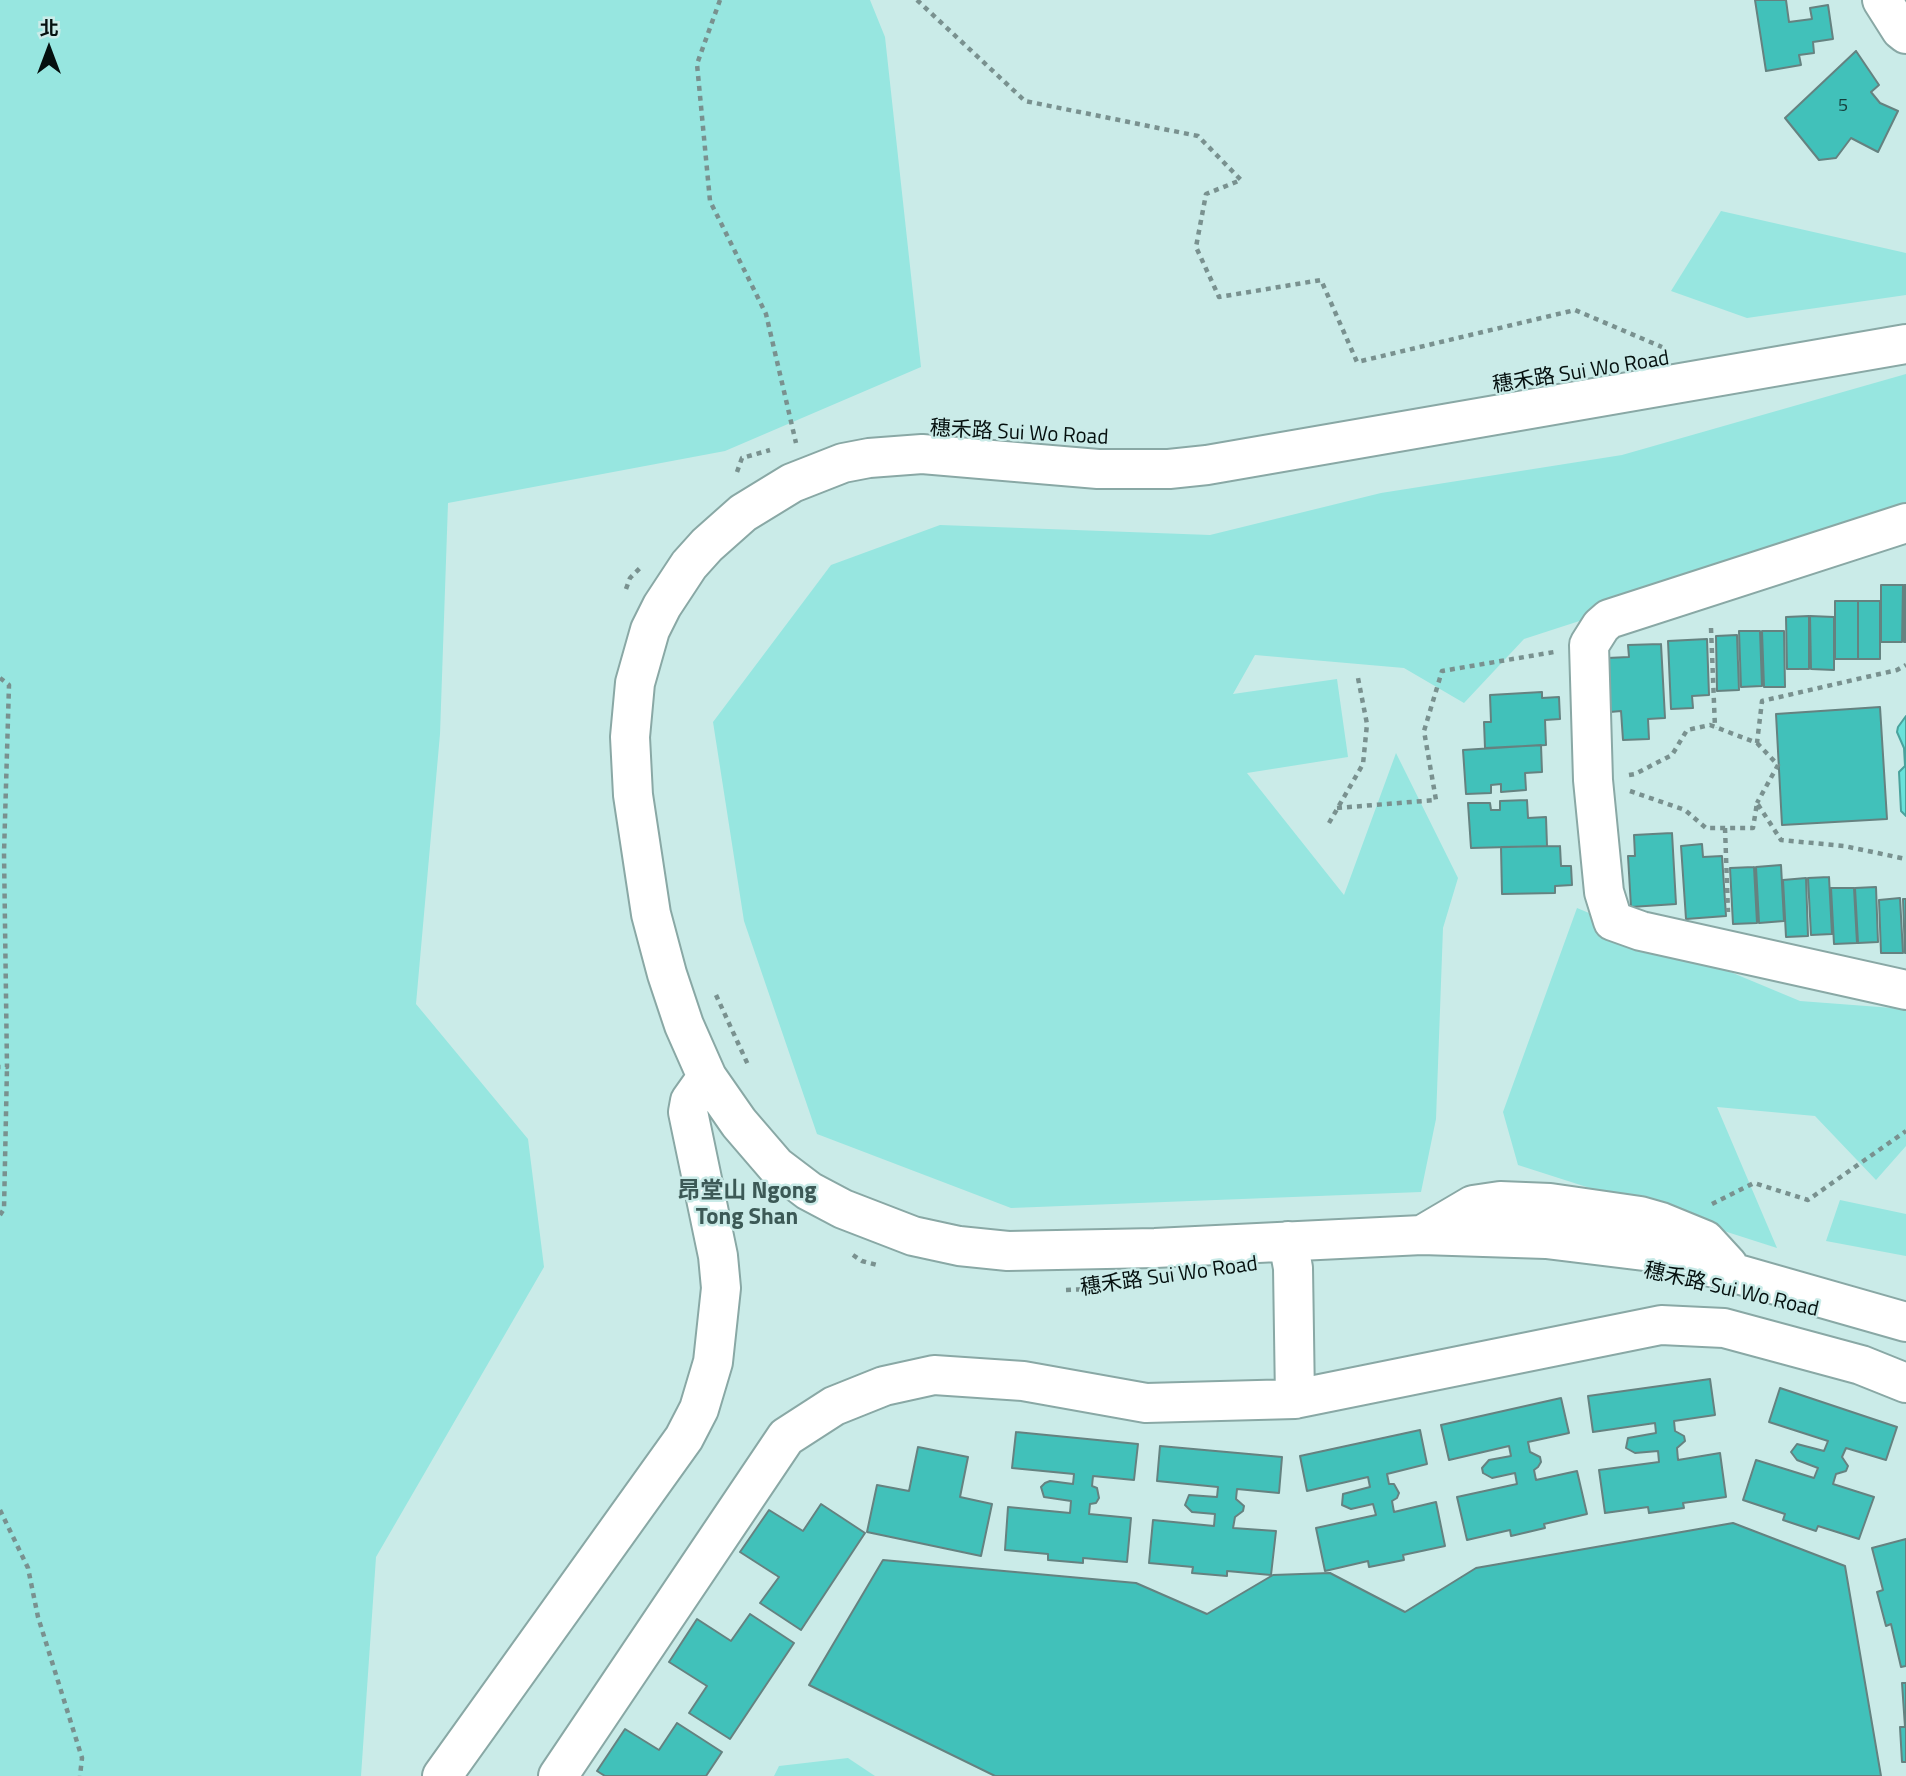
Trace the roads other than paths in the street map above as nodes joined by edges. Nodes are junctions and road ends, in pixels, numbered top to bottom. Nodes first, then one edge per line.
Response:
1 (1882, 0) edge
2 (1906, 34) edge
3 (1906, 344) edge
4 (1906, 523) edge
5 (1906, 990) edge
6 (707, 1077) junction
7 (1288, 1241) junction
8 (1906, 1322) edge
9 (1906, 1383) edge
10 (1295, 1399) junction
11 (442, 1776) edge
12 (558, 1776) edge

1 - 2 street
3 - 6 street, 穗禾路 Sui Wo Road
4 - 5 street
6 - 7 street, 穗禾路 Sui Wo Road
6 - 11 street
7 - 8 street, 穗禾路 Sui Wo Road
7 - 10 street
9 - 10 street
10 - 12 street

